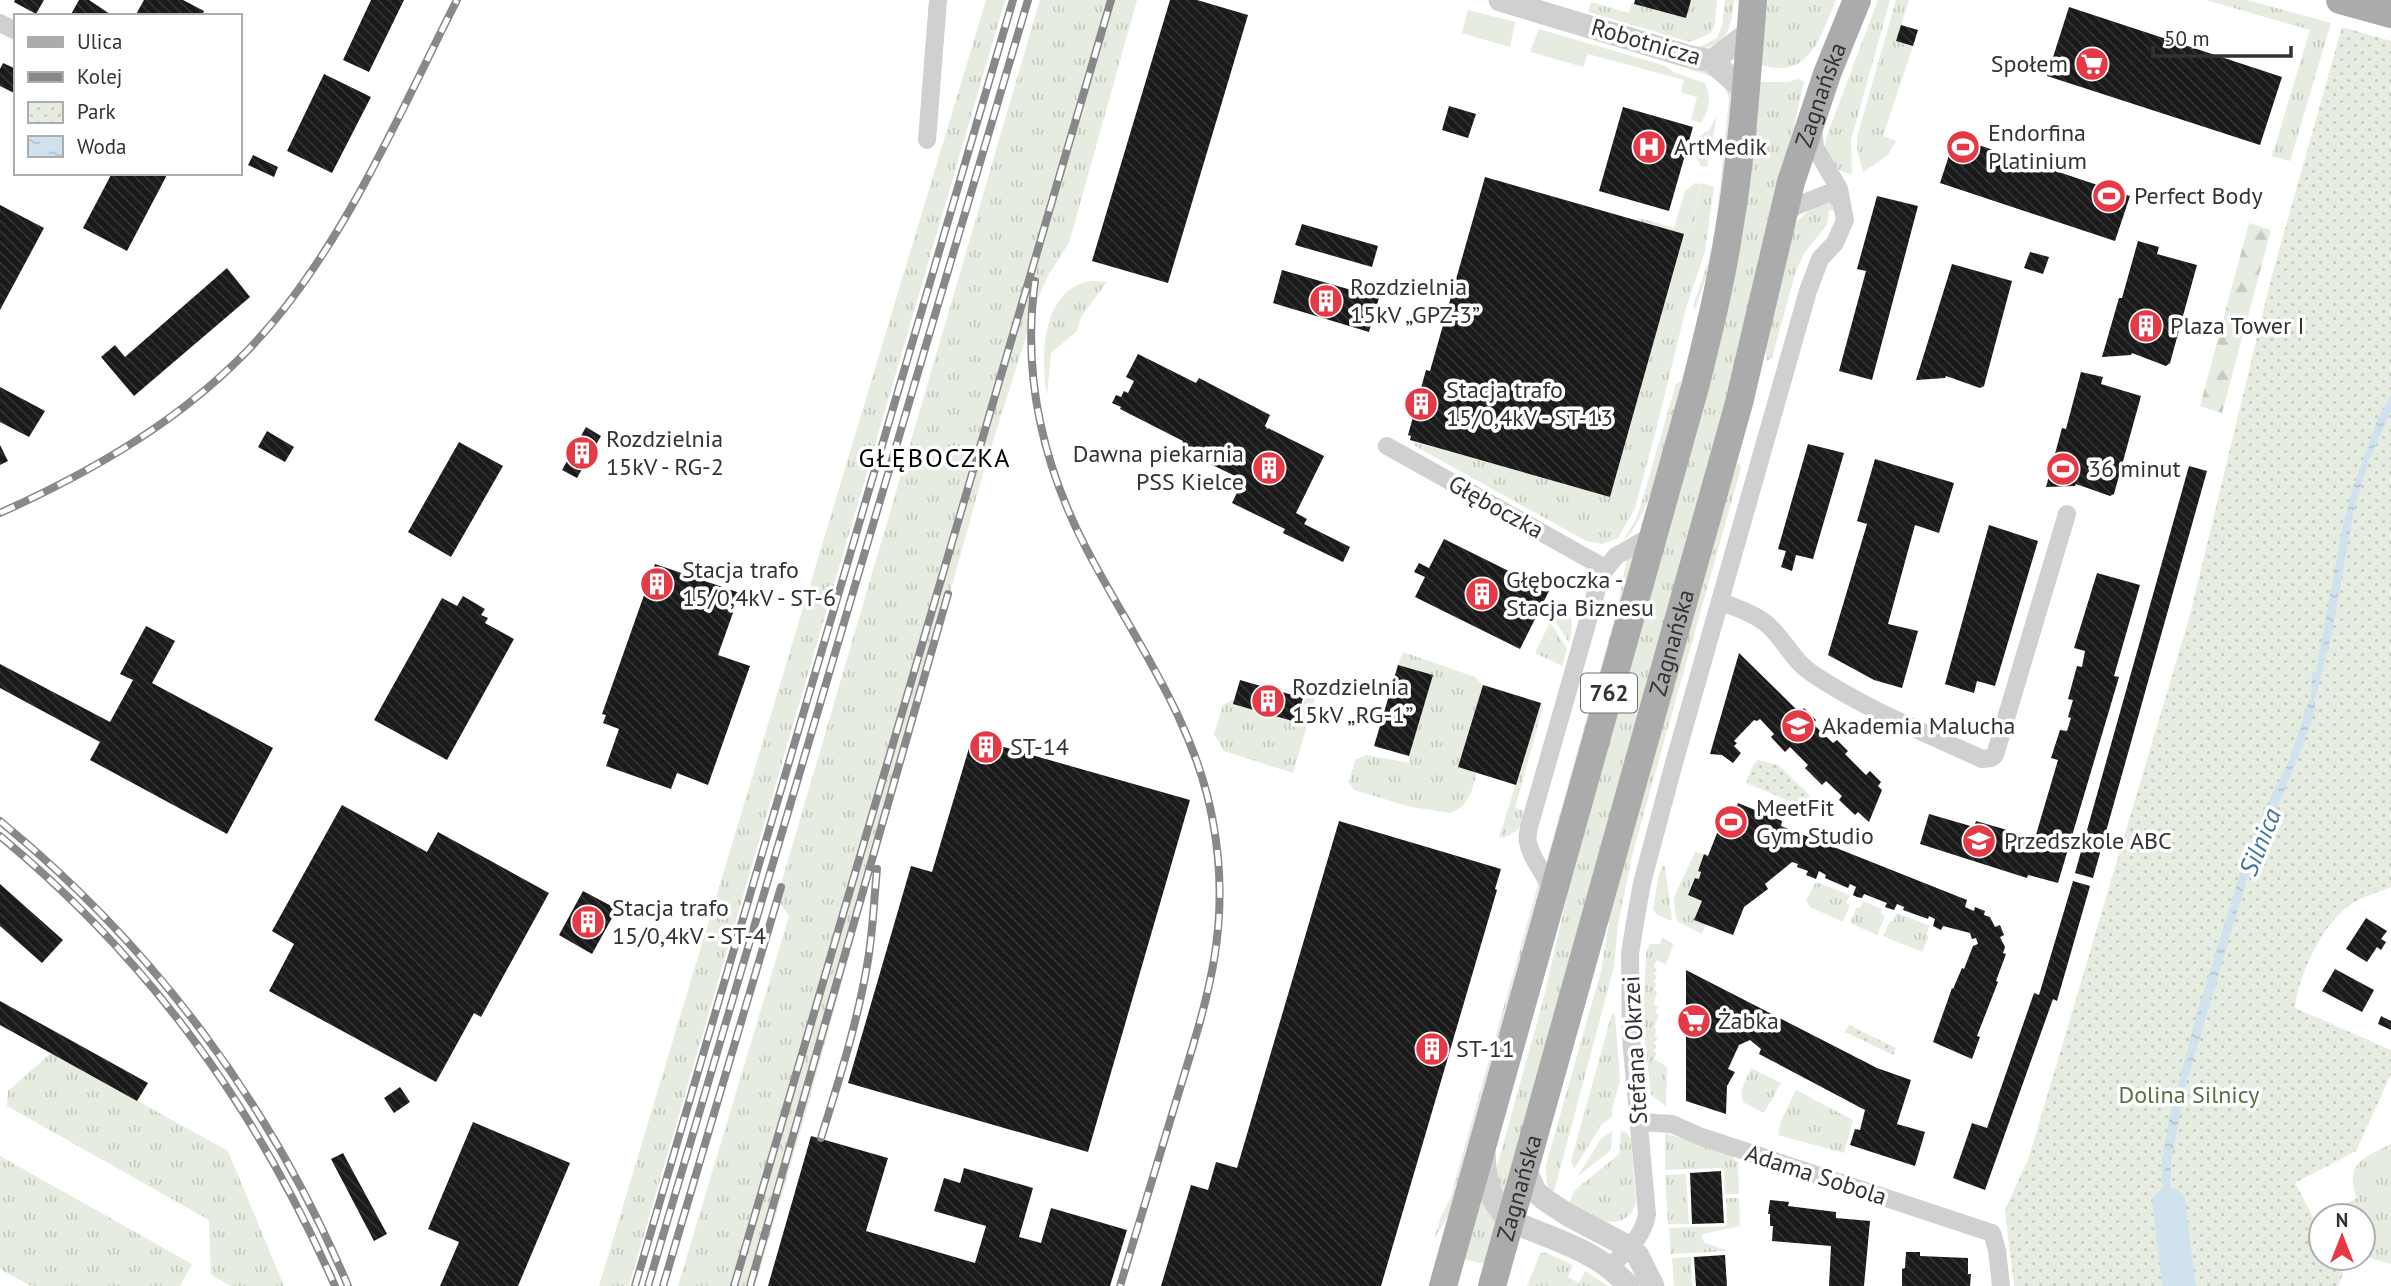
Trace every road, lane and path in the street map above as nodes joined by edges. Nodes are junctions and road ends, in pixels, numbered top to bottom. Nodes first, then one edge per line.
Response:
1 (938, 0) edge
2 (1500, 0) edge
3 (1753, 0) edge
4 (2340, 0) edge
5 (1853, 5) edge
6 (2391, 14) edge
7 (1751, 31) junction
8 (1712, 61) junction
9 (1745, 91) junction
10 (1812, 118) junction
11 (927, 141) dead end
12 (1839, 189) junction
13 (1783, 217) junction
14 (1387, 446) dead end
15 (2067, 514) dead end
16 (1653, 535) junction
17 (1605, 568) junction
18 (1721, 602) junction
19 (1651, 849) joint
20 (1552, 899) junction
21 (1639, 1122) junction
22 (1484, 1142) junction
23 (1525, 1169) junction
24 (1510, 1221) junction
25 (1629, 1247) junction
26 (1610, 1267) junction
27 (1443, 1286) edge
28 (1492, 1286) edge
29 (1628, 1286) edge
30 (1653, 1286) edge
31 (2001, 1286) edge

1 - 11 street
2 - 8 street, Robotnicza
3 - 7 main road, Zagnańska / 762
4 - 6 main road
5 - 10 main road, Zagnańska / 762
7 - 8 street, Robotnicza
7 - 9 main road, Zagnańska / 762
8 - 9 street, Robotnicza
9 - 16 main road, Zagnańska / 762
10 - 12 street
10 - 13 main road, Zagnańska / 762
12 - 13 street
12 - 18 street, Zagnańska
13 - 23 main road, Zagnańska / 762
14 - 17 street, Głęboczka
15 - 18 street
16 - 17 street
16 - 20 main road, Zagnańska / 762
17 - 20 street
18 - 19 street, Zagnańska
19 - 21 street, Stefana Okrzei
20 - 22 main road, Zagnańska / 762
21 - 25 street, Stefana Okrzei
21 - 31 street, Adama Sobola
22 - 24 street
22 - 27 main road, Zagnańska / 762
23 - 24 main road, Zagnańska / 762
23 - 25 street
24 - 26 street
24 - 28 main road, Zagnańska / 762
25 - 26 street, Stefana Okrzei
25 - 30 street
26 - 29 street

